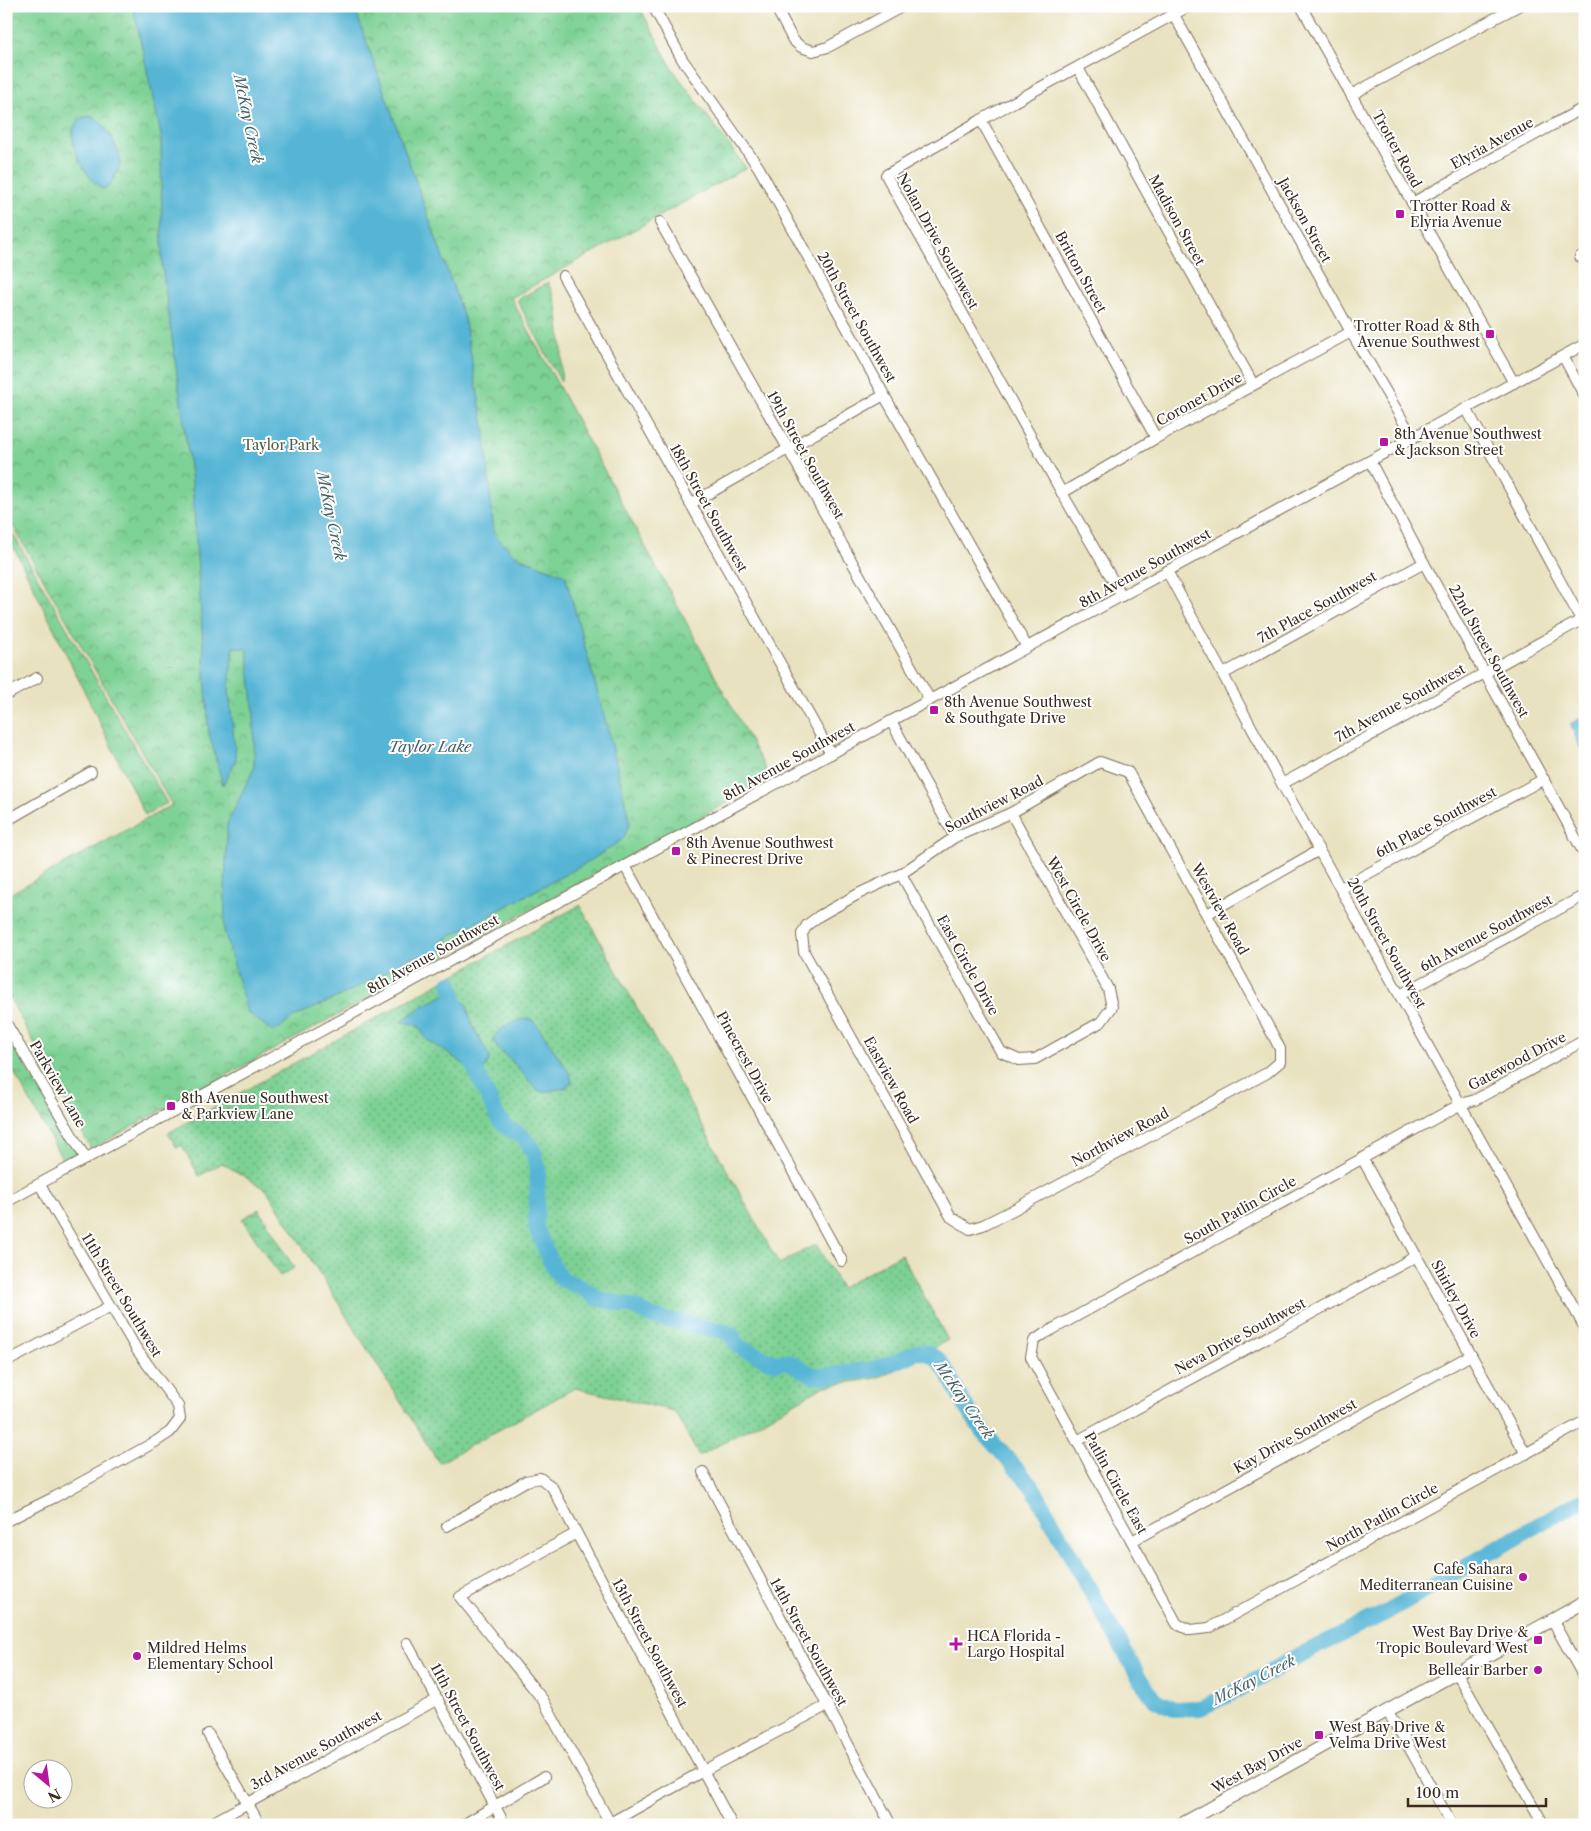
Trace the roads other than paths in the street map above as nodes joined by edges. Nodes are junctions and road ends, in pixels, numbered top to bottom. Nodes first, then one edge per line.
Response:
1 (653, 6) edge
2 (775, 6) edge
3 (903, 6) edge
4 (1189, 6) edge
5 (1301, 6) edge
6 (1518, 6) edge
7 (1174, 15) junction
8 (1078, 68) junction
9 (1351, 95) junction
10 (1585, 107) edge
11 (982, 120) junction
12 (1412, 203) junction
13 (660, 222) dead end
14 (563, 276) dead end
15 (1351, 332) junction
16 (1585, 344) edge
17 (1563, 356) junction
18 (1514, 383) junction
19 (1253, 384) junction
20 (884, 395) junction
21 (1585, 396) edge
22 (1466, 408) junction
23 (1156, 438) junction
24 (1413, 438) junction
25 (787, 448) junction
26 (1370, 461) junction
27 (1062, 493) junction
28 (690, 504) junction
29 (1424, 563) junction
30 (1167, 571) junction
31 (1122, 596) junction
32 (1584, 621) edge
33 (1027, 647) junction
34 (1485, 672) junction
35 (1223, 674) junction
36 (37, 678) dead end
37 (6, 695) edge
38 (930, 700) junction
39 (891, 721) junction
40 (831, 754) junction
41 (91, 772) dead end
42 (1128, 772) joint
43 (1544, 779) junction
44 (1282, 784) junction
45 (1010, 813) junction
46 (6, 821) edge
47 (955, 837) junction
48 (1319, 850) junction
49 (1585, 855) edge
50 (624, 866) junction
51 (901, 874) junction
52 (1341, 888) junction
53 (1585, 895) edge
54 (1207, 914) junction
55 (802, 934) joint
56 (1400, 995) junction
57 (6, 1023) edge
58 (1585, 1040) edge
59 (1019, 1060) joint
60 (1280, 1062) joint
61 (1461, 1104) junction
62 (1362, 1158) junction
63 (86, 1159) junction
64 (40, 1185) junction
65 (6, 1202) edge
66 (970, 1229) joint
67 (1417, 1256) junction
68 (842, 1261) dead end
69 (111, 1306) junction
70 (1585, 1328) edge
71 (1034, 1341) joint
72 (1471, 1355) junction
73 (6, 1362) edge
74 (1585, 1421) edge
75 (1077, 1441) junction
76 (1526, 1454) junction
77 (703, 1472) dead end
78 (6, 1521) edge
79 (447, 1526) dead end
80 (575, 1534) junction
81 (1132, 1541) junction
82 (1585, 1602) edge
83 (1552, 1620) junction
84 (1190, 1630) joint
85 (407, 1643) dead end
86 (1457, 1673) junction
87 (1585, 1679) edge
88 (438, 1699) junction
89 (828, 1705) junction
90 (1387, 1711) junction
91 (208, 1734) dead end
92 (703, 1771) junction
93 (544, 1777) dead end
94 (248, 1803) junction
95 (495, 1807) junction
96 (611, 1824) edge
97 (208, 1825) edge
98 (260, 1825) edge
99 (462, 1825) edge
100 (505, 1825) edge
101 (732, 1825) edge
102 (891, 1825) edge
103 (1180, 1825) edge
104 (1452, 1825) edge
105 (1544, 1825) edge

1 - 20 street, 20th Street Southwest
2 - 3 street
4 - 7 street, Nolan Drive Southwest
5 - 9 street, Trotter Road
6 - 9 street
7 - 8 street, Nolan Drive Southwest
7 - 15 street, Jackson Street
8 - 11 street, Nolan Drive Southwest
8 - 19 street, Madison Street
9 - 12 street, Trotter Road
10 - 12 street, Elyria Avenue
11 - 23 street, Britton Street
11 - 27 street, Nolan Drive Southwest
12 - 18 street, Trotter Road
13 - 25 street, 19th Street Southwest
14 - 28 street, 18th Street Southwest
15 - 19 street, Coronet Drive
15 - 24 street, Jackson Street
16 - 17 street, 8th Avenue Southwest
17 - 18 street, 8th Avenue Southwest
17 - 21 street
18 - 22 street, 8th Avenue Southwest
19 - 23 street, Coronet Drive
20 - 25 street
20 - 33 street, 20th Street Southwest
22 - 24 street, 8th Avenue Southwest
22 - 32 street
23 - 27 street, Coronet Drive
24 - 26 street, 8th Avenue Southwest
25 - 28 street
25 - 38 street, 19th Street Southwest
26 - 29 street, 22nd Street Southwest
26 - 30 street, 8th Avenue Southwest
27 - 31 street, Nolan Drive Southwest
28 - 40 street, 18th Street Southwest
29 - 34 street, 22nd Street Southwest
29 - 35 street, 7th Place Southwest
30 - 31 street, 8th Avenue Southwest
30 - 35 street, 20th Street Southwest
31 - 33 street, 8th Avenue Southwest
32 - 34 street, 7th Avenue Southwest
33 - 38 street, 8th Avenue Southwest
34 - 43 street, 22nd Street Southwest
34 - 44 street, 7th Avenue Southwest
35 - 44 street, 20th Street Southwest
36 - 37 street
38 - 39 street, 8th Avenue Southwest
39 - 40 street, 8th Avenue Southwest
39 - 47 street
40 - 50 street, 8th Avenue Southwest
41 - 46 street
42 - 45 street, Southview Road
42 - 54 street, Westview Road
43 - 49 street, 22nd Street Southwest
43 - 52 street, 6th Place Southwest
44 - 48 street, 20th Street Southwest
45 - 47 street, Southview Road
45 - 59 street, West Circle Drive
47 - 51 street, Southview Road
48 - 52 street, 20th Street Southwest
48 - 54 street
50 - 63 street, 8th Avenue Southwest
50 - 68 street, Pinecrest Drive
51 - 55 street, Southview Road
51 - 59 street, East Circle Drive
52 - 56 street, 20th Street Southwest
53 - 56 street, 6th Avenue Southwest
54 - 60 street, Westview Road
55 - 66 street, Eastview Road
56 - 61 street, 20th Street Southwest
57 - 63 street, Parkview Lane
58 - 61 street, Gatewood Drive
60 - 66 street, Northview Road
61 - 62 street, South Patlin Circle
61 - 70 street, 20th Street Southwest
62 - 67 street, Shirley Drive
62 - 71 street, South Patlin Circle
63 - 64 street, 8th Avenue Southwest
64 - 65 street, 8th Avenue Southwest
64 - 69 street, 11th Street Southwest
67 - 72 street, Shirley Drive
67 - 75 street, Neva Drive Southwest
69 - 73 street
69 - 78 street, 11th Street Southwest
71 - 75 street, Patlin Circle East
72 - 76 street, Shirley Drive
72 - 81 street, Kay Drive Southwest
74 - 76 street, North Patlin Circle
75 - 81 street, Patlin Circle East
76 - 84 street, North Patlin Circle
77 - 89 street, 14th Street Southwest
79 - 80 street, 13th Street Southwest
80 - 92 street, 13th Street Southwest
80 - 96 street
81 - 84 street, Patlin Circle East
82 - 83 main road, West Bay Drive
83 - 86 main road, West Bay Drive
83 - 87 street
85 - 88 street, 11th Street Southwest
86 - 90 main road, West Bay Drive
86 - 105 street
88 - 94 street, 3rd Avenue Southwest
88 - 95 street, 11th Street Southwest
89 - 92 street
89 - 102 street, 14th Street Southwest
90 - 103 main road, West Bay Drive
90 - 104 street
91 - 94 street
92 - 96 street
92 - 101 street, 13th Street Southwest
93 - 95 street
94 - 97 street, 3rd Avenue Southwest
94 - 98 street
95 - 99 street
95 - 100 street, 11th Street Southwest

